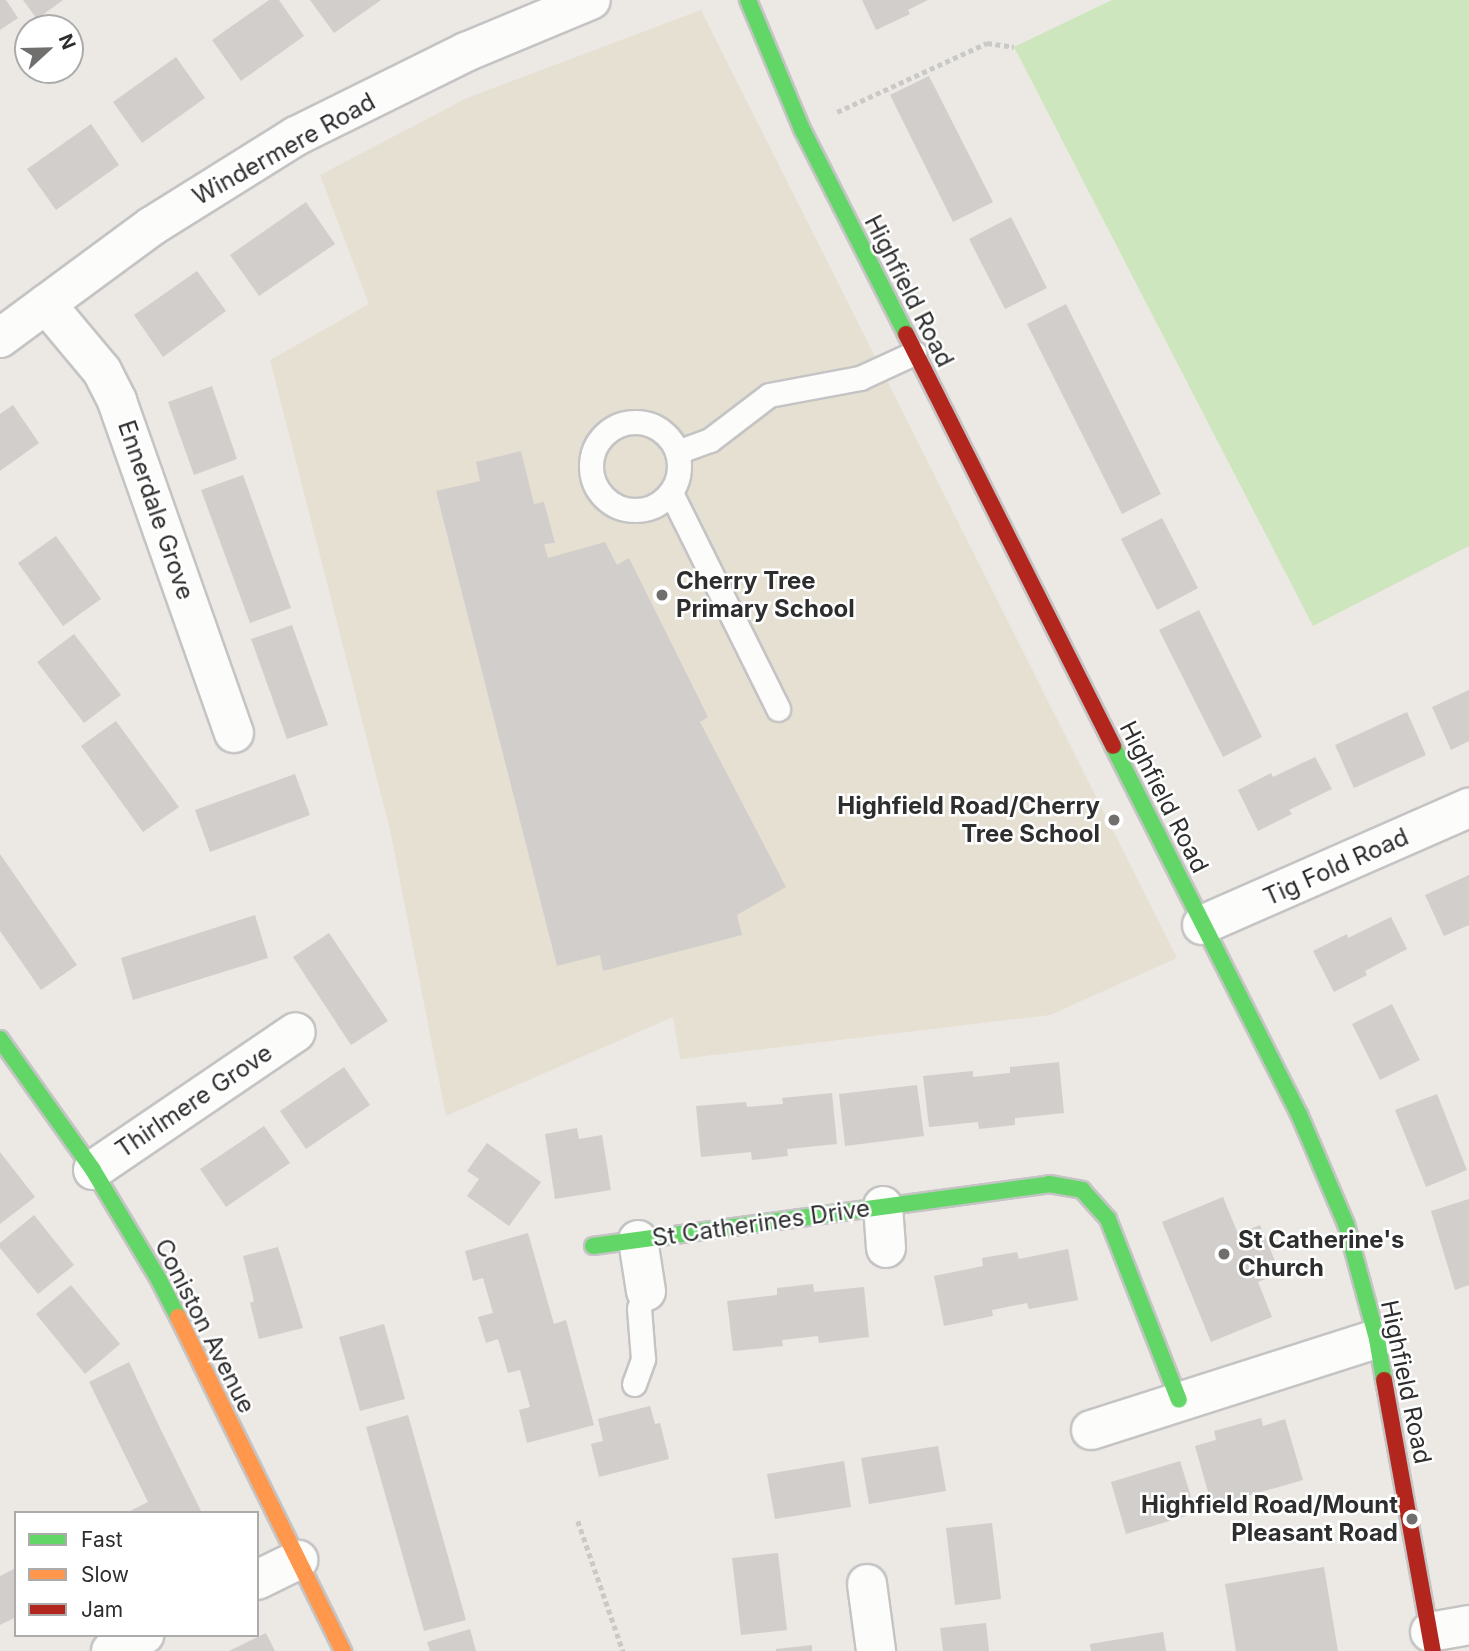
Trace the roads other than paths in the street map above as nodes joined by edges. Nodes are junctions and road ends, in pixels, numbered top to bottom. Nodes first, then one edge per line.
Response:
1 (591, 0) edge
2 (752, 1) edge
3 (46, 304) junction
4 (0, 338) edge
5 (914, 353) junction
6 (677, 452) junction
7 (671, 493) junction
8 (778, 709) dead end
9 (234, 733) dead end
10 (1469, 808) edge
11 (1202, 925) junction
12 (296, 1032) dead end
13 (0, 1039) edge
14 (93, 1170) junction
15 (883, 1206) junction
16 (638, 1240) junction
17 (593, 1246) dead end
18 (887, 1248) dead end
19 (646, 1291) joint
20 (1377, 1339) junction
21 (634, 1384) dead end
22 (1179, 1400) junction
23 (1091, 1430) dead end
24 (298, 1560) junction
25 (259, 1579) edge
26 (867, 1584) dead end
27 (1469, 1625) edge
28 (140, 1637) edge
29 (1432, 1641) edge
30 (111, 1651) edge
31 (343, 1651) edge
32 (876, 1651) edge

1 - 3 street, Windermere Road
2 - 5 street, Highfield Road
3 - 4 street, Windermere Road
3 - 9 street, Ennerdale Grove
5 - 6 lane
5 - 11 street, Highfield Road
6 - 7 lane
6 - 7 lane
7 - 8 lane
10 - 11 street, Tig Fold Road
11 - 20 street, Highfield Road
12 - 14 street, Thirlmere Grove
13 - 14 street, Coniston Avenue
14 - 24 street, Coniston Avenue
15 - 16 street, St Catherines Drive
15 - 18 street, St Catherines Drive
15 - 22 street, St Catherines Drive
16 - 17 street, St Catherines Drive
16 - 19 street, St Catherines Drive
19 - 21 lane
20 - 22 street
20 - 29 street, Highfield Road
22 - 23 street
24 - 25 street
24 - 31 street, Coniston Avenue
26 - 32 street
27 - 29 street
28 - 30 street

